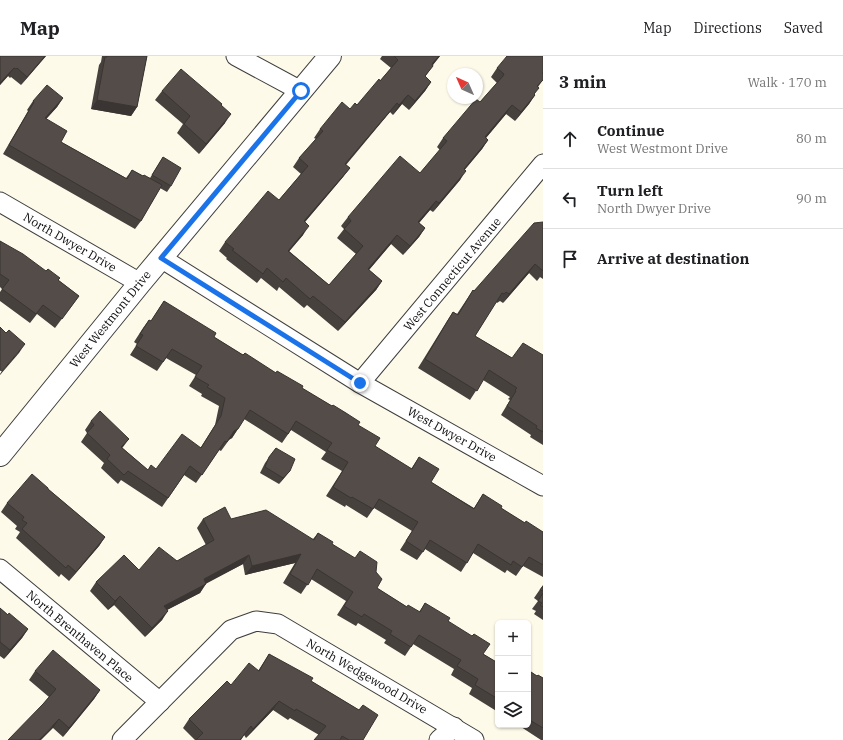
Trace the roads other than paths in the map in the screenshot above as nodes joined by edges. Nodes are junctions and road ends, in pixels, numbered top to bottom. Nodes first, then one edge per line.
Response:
1 (236, 56) edge
2 (330, 56) edge
3 (301, 91) junction
4 (539, 175) edge
5 (0, 202) edge
6 (161, 258) junction
7 (140, 283) junction
8 (360, 383) junction
9 (0, 456) edge
10 (543, 486) edge
11 (0, 569) edge
12 (160, 702) junction
13 (454, 728) junction
14 (122, 740) edge
15 (438, 740) edge
16 (474, 740) edge

1 - 3 street
2 - 3 street, West Westmont Drive
3 - 6 street, West Westmont Drive
4 - 8 street, West Connecticut Avenue
5 - 7 street, North Dwyer Drive
6 - 7 street, West Westmont Drive
6 - 8 street
7 - 9 street, West Westmont Drive
8 - 10 street, West Dwyer Drive
11 - 12 street, North Brenthaven Place
12 - 13 street, North Wedgewood Drive
12 - 14 street
13 - 15 street
13 - 16 street, North Wedgewood Drive

